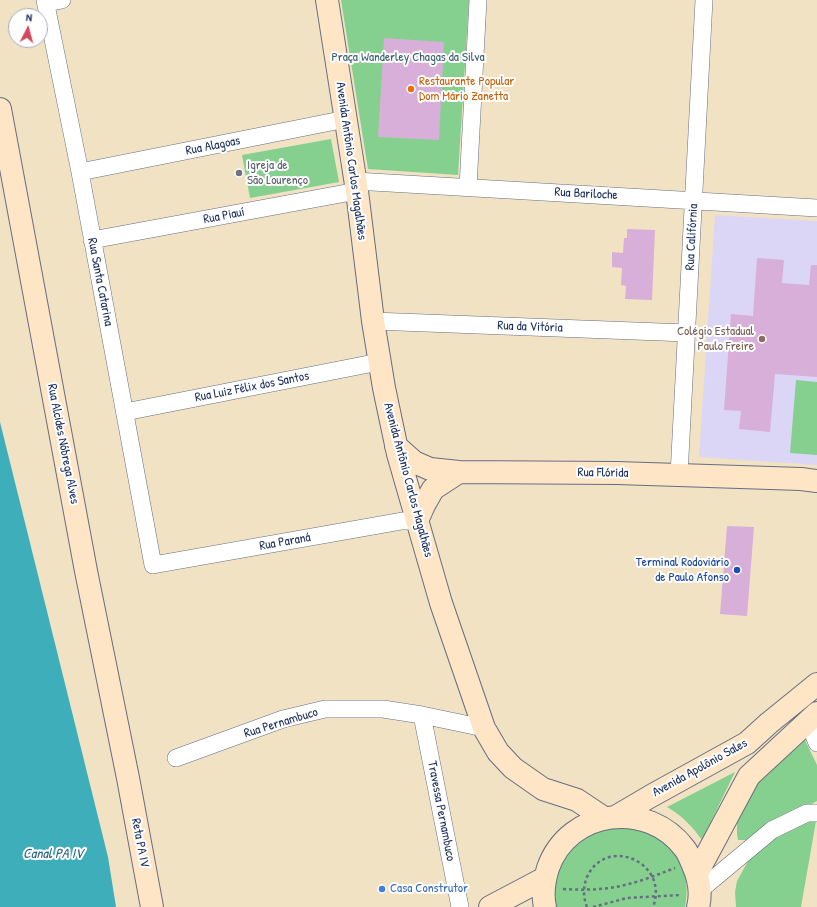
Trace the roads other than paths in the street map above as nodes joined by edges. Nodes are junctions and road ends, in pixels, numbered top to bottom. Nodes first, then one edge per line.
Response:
1 (327, 0) edge
2 (478, 0) edge
3 (704, 0) edge
4 (51, 1) edge
5 (0, 109) edge
6 (346, 119) junction
7 (80, 172) junction
8 (356, 186) junction
9 (468, 187) junction
10 (694, 200) junction
11 (817, 208) edge
12 (92, 240) junction
13 (373, 321) junction
14 (687, 333) junction
15 (380, 362) junction
16 (125, 412) junction
17 (396, 446) junction
18 (459, 472) junction
19 (679, 474) junction
20 (817, 481) edge
21 (417, 521) junction
22 (153, 565) joint
23 (817, 684) edge
24 (422, 715) junction
25 (812, 716) edge
26 (484, 728) junction
27 (817, 743) edge
28 (176, 758) dead end
29 (128, 778) joint
30 (817, 812) edge
31 (610, 817) junction
32 (553, 883) junction
33 (695, 892) edge
34 (152, 907) edge
35 (460, 907) edge
36 (490, 907) edge
37 (545, 907) edge

1 - 6 street, Avenida Antônio Carlos Magalhães
2 - 9 street
3 - 10 street, Rua Califórnia
4 - 7 street, Rua Santa Catarina
5 - 29 street, Rua Alcides Nóbrega Alves
6 - 7 street, Rua Alagoas
6 - 8 street, Avenida Antônio Carlos Magalhães
7 - 12 street, Rua Santa Catarina
8 - 9 street, Rua Bariloche
8 - 12 street, Rua Piauí
8 - 13 street, Avenida Antônio Carlos Magalhães
9 - 10 street, Rua Bariloche
10 - 11 street, Rua Bariloche
10 - 14 street, Rua Califórnia
12 - 16 street, Rua Santa Catarina
13 - 14 street, Rua da Vitória
13 - 15 street, Avenida Antônio Carlos Magalhães
14 - 19 street, Rua Califórnia
15 - 16 street, Rua Luiz Félix dos Santos
15 - 17 street, Avenida Antônio Carlos Magalhães
16 - 22 street, Rua Santa Catarina
17 - 18 street, Rua Flórida
17 - 21 street, Avenida Antônio Carlos Magalhães
18 - 19 street, Rua Flórida
18 - 21 street
19 - 20 street, Rua Flórida
21 - 22 street, Rua Paraná
21 - 26 street, Avenida Antônio Carlos Magalhães
23 - 31 street, Avenida Apolônio Sales
24 - 26 street, Rua Pernambuco
24 - 28 street, Rua Pernambuco
24 - 35 street, Travessa Pernambuco
25 - 27 street
25 - 33 street, Avenida Apolônio Sales
26 - 31 street, Avenida Antônio Carlos Magalhães
29 - 34 street, Reta PA IV
30 - 33 street
31 - 32 street, Avenida Apolônio Sales
31 - 33 street
32 - 36 street
32 - 37 street, Avenida Apolônio Sales

